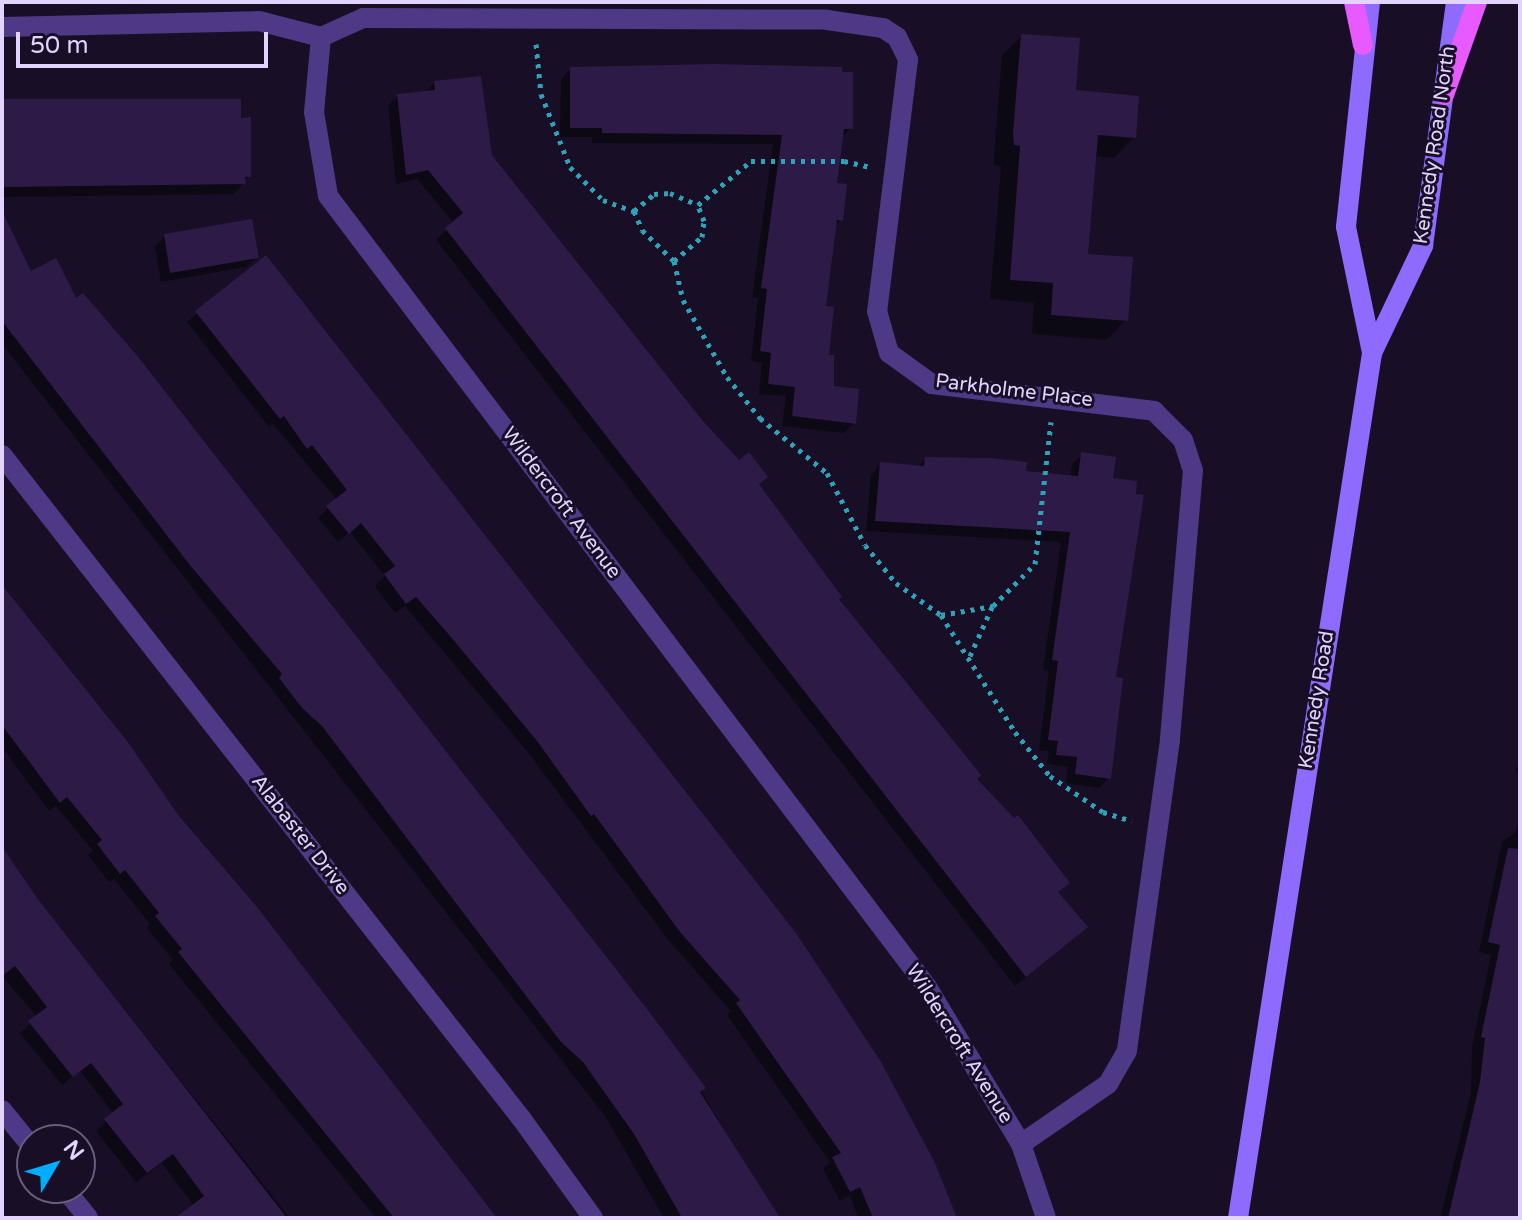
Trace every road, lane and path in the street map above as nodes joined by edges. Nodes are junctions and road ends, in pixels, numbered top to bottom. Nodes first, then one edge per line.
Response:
1 (1354, 2) edge
2 (1370, 2) edge
3 (1456, 2) edge
4 (1477, 2) edge
5 (534, 19) junction
6 (2, 27) edge
7 (321, 37) junction
8 (1363, 45) junction
9 (1444, 95) junction
10 (896, 172) junction
11 (698, 205) junction
12 (634, 211) junction
13 (674, 261) junction
14 (1372, 353) junction
15 (1051, 396) junction
16 (2, 455) edge
17 (993, 606) junction
18 (941, 615) junction
19 (970, 656) junction
20 (1160, 824) junction
21 (2, 1110) edge
22 (16, 1127) edge
23 (1021, 1144) junction
24 (593, 1218) edge
25 (1046, 1218) edge
26 (1238, 1218) edge

1 - 8 main road
2 - 8 main road
3 - 9 main road, Kennedy Road North
4 - 9 main road
5 - 7 street, Parkholme Place
5 - 10 street, Parkholme Place
5 - 12 path
6 - 7 street
7 - 23 street, Wildercroft Avenue
8 - 14 main road
9 - 14 main road, Kennedy Road North
10 - 11 path
10 - 15 street, Parkholme Place
11 - 12 path
11 - 13 path
12 - 13 path
13 - 18 path
14 - 26 main road, Kennedy Road
15 - 17 path
15 - 20 street, Parkholme Place
16 - 24 street, Alabaster Drive
17 - 18 path
17 - 19 path
18 - 19 path
19 - 20 path
20 - 23 street, Parkholme Place
21 - 22 street
23 - 25 street, Wildercroft Avenue

